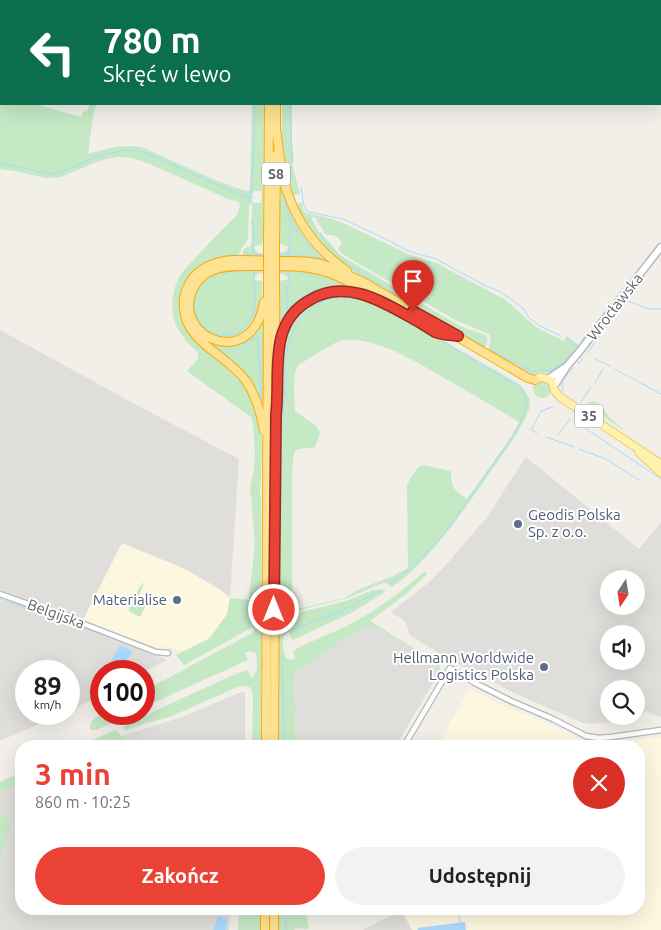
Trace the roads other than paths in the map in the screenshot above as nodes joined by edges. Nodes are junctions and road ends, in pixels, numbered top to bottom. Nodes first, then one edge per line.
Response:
1 (269, 105) edge
2 (276, 105) edge
3 (276, 128) junction
4 (272, 245) junction
5 (661, 248) edge
6 (272, 280) junction
7 (369, 285) junction
8 (387, 304) junction
9 (458, 336) junction
10 (567, 366) junction
11 (548, 378) junction
12 (535, 380) joint
13 (554, 386) junction
14 (276, 414) junction
15 (626, 440) junction
16 (267, 452) junction
17 (661, 464) edge
18 (661, 473) edge
19 (0, 594) edge
20 (168, 653) dead end
21 (661, 730) edge
22 (266, 740) edge
23 (274, 740) edge
24 (408, 740) edge
25 (265, 915) edge
26 (274, 915) edge
27 (265, 930) edge
28 (274, 930) edge

1 - 4 highway, S8
2 - 3 highway, S8
3 - 4 highway, S8
3 - 7 highway
4 - 6 highway, S8, bridge
5 - 10 street, Wrocławska
6 - 8 highway
6 - 14 highway, S8
6 - 16 highway, S8
7 - 9 highway
7 - 16 highway
8 - 9 highway
8 - 14 highway
9 - 12 highway
10 - 11 street
10 - 13 street
11 - 12 main road
11 - 13 main road, 35
13 - 15 main road, 35
14 - 23 highway, S8
15 - 17 main road, 35
15 - 18 main road, 35
16 - 22 highway, S8
19 - 20 street, Belgijska
21 - 24 street
25 - 27 highway
26 - 28 highway

